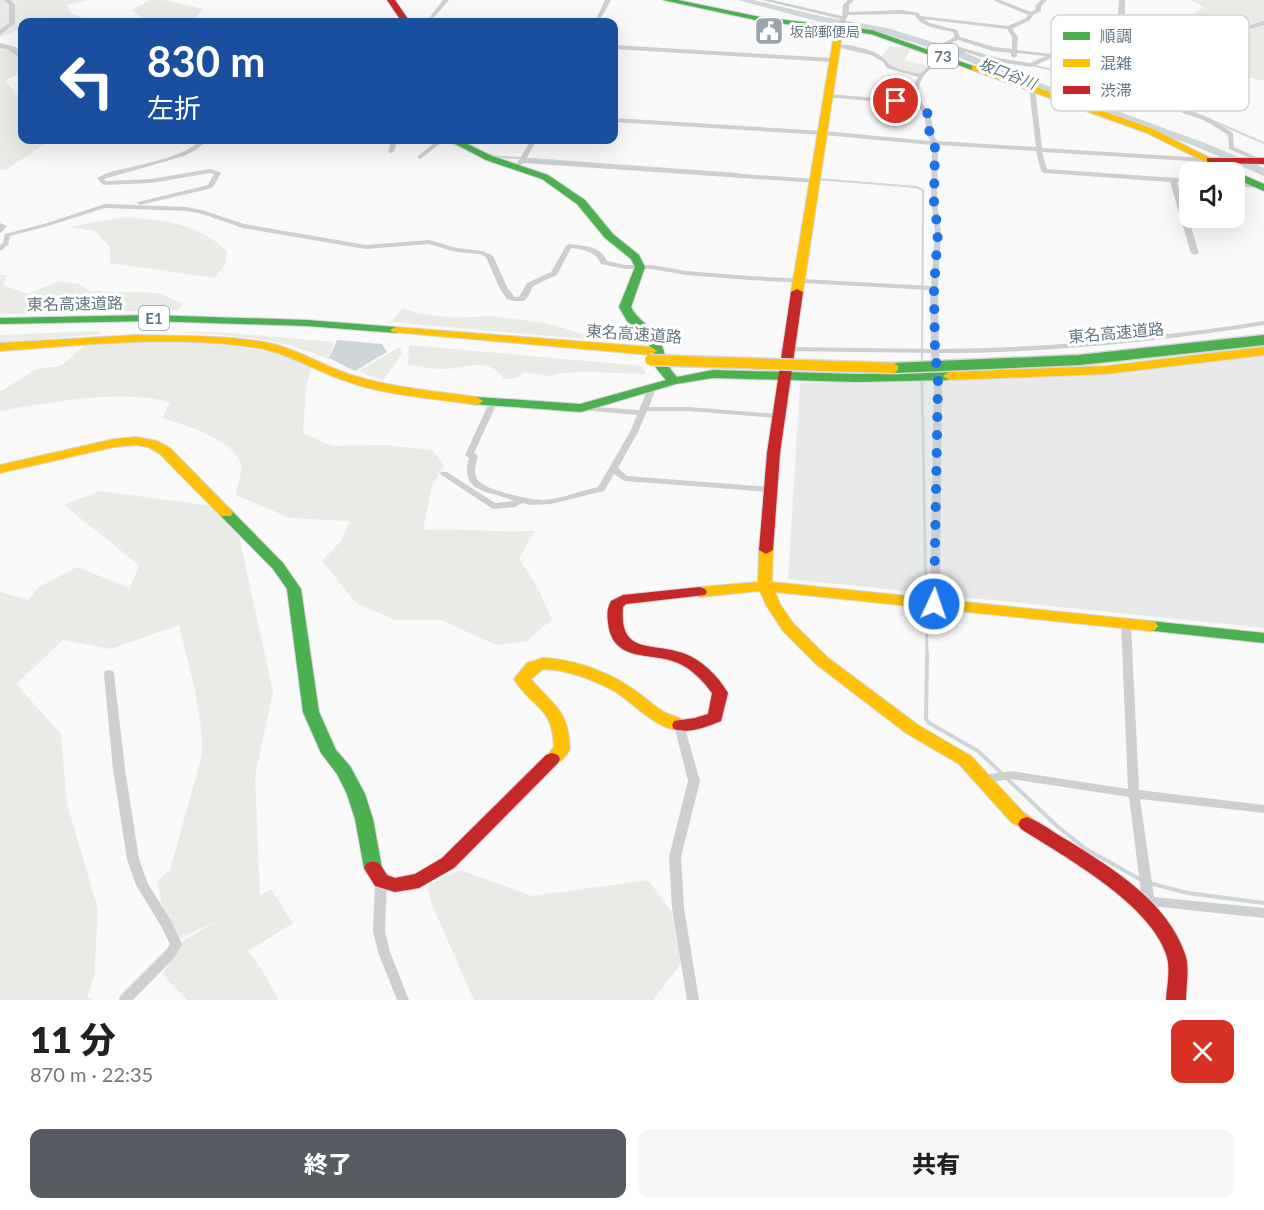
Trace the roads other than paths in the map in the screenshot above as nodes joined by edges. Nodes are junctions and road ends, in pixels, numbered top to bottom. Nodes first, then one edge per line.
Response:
1 (7, 0) edge
2 (391, 0) edge
3 (446, 0) edge
4 (608, 0) edge
5 (668, 0) edge
6 (765, 0) edge
7 (851, 0) edge
8 (996, 0) edge
9 (1044, 0) edge
10 (1122, 0) edge
11 (687, 2) edge
12 (1030, 14) junction
13 (1119, 15) edge
14 (919, 17) junction
15 (403, 18) edge
16 (431, 18) edge
17 (599, 18) edge
18 (842, 21) junction
19 (1264, 22) edge
20 (1009, 27) junction
21 (1249, 28) edge
22 (0, 33) edge
23 (958, 38) junction
24 (0, 46) edge
25 (835, 46) junction
26 (618, 47) edge
27 (963, 51) junction
28 (1014, 51) junction
29 (18, 54) edge
30 (1051, 55) edge
31 (947, 56) junction
32 (1051, 56) edge
33 (833, 60) junction
34 (1015, 62) junction
35 (920, 76) junction
36 (1032, 88) junction
37 (1051, 95) edge
38 (828, 96) junction
39 (918, 103) junction
40 (1095, 111) edge
41 (1183, 111) edge
42 (618, 120) edge
43 (824, 133) junction
44 (935, 143) junction
45 (199, 144) edge
46 (393, 144) edge
47 (438, 144) edge
48 (454, 144) edge
49 (532, 144) edge
50 (1039, 150) junction
51 (391, 151) dead end
52 (420, 157) dead end
53 (1210, 160) junction
54 (1260, 161) edge
55 (522, 162) junction
56 (1214, 162) edge
57 (1245, 179) edge
58 (816, 180) junction
59 (1173, 180) junction
60 (1179, 180) edge
61 (1245, 185) edge
62 (1262, 187) edge
63 (136, 206) junction
64 (0, 225) edge
65 (0, 231) edge
66 (0, 249) edge
67 (1195, 253) dead end
68 (640, 267) junction
69 (800, 279) junction
70 (931, 288) junction
71 (0, 321) edge
72 (1264, 323) edge
73 (305, 327) junction
74 (0, 328) edge
75 (1264, 331) edge
76 (1264, 340) edge
77 (0, 347) edge
78 (788, 349) junction
79 (931, 351) junction
80 (1264, 351) edge
81 (651, 356) junction
82 (783, 376) junction
83 (927, 379) junction
84 (674, 381) junction
85 (652, 388) junction
86 (493, 403) junction
87 (581, 408) junction
88 (642, 411) junction
89 (777, 416) junction
90 (0, 469) edge
91 (614, 469) junction
92 (444, 474) dead end
93 (769, 490) junction
94 (520, 500) junction
95 (765, 586) junction
96 (930, 604) junction
97 (1126, 624) junction
98 (1264, 638) edge
99 (109, 674) dead end
100 (679, 725) junction
101 (988, 778) junction
102 (1134, 794) junction
103 (1264, 809) edge
104 (381, 881) junction
105 (1146, 899) junction
106 (1264, 914) edge
107 (124, 1000) edge
108 (403, 1000) edge
109 (693, 1000) edge
110 (1176, 1000) edge

1 - 22 street
2 - 15 main road
3 - 16 street
4 - 17 street
5 - 11 main road, 73
6 - 18 street
7 - 18 street
8 - 12 street
9 - 12 street
10 - 13 street
11 - 18 main road, 73
12 - 20 street
14 - 18 street
14 - 20 street
14 - 23 street
18 - 25 main road
18 - 31 main road, 73
19 - 21 street
20 - 28 street
23 - 27 street
23 - 28 street
24 - 29 street
25 - 33 main road
25 - 35 street
26 - 33 street
27 - 31 street
27 - 34 street
28 - 30 street
28 - 34 street
31 - 35 street
31 - 36 main road, 73
32 - 34 street
33 - 38 main road
35 - 39 street
36 - 37 main road, 73
36 - 50 street
38 - 39 street
38 - 43 main road
39 - 44 street
40 - 53 main road, 73
41 - 54 street
42 - 43 street
43 - 44 street
43 - 58 main road
44 - 50 street
44 - 70 street
45 - 63 street
46 - 51 street
47 - 52 street
48 - 55 main road
49 - 55 street
50 - 53 street
50 - 59 street
53 - 54 main road
53 - 56 main road, 73
55 - 58 street
55 - 68 main road
57 - 62 main road, 73
58 - 69 main road
59 - 60 street
59 - 67 street
61 - 62 street
63 - 66 street
63 - 68 street
64 - 65 street
68 - 69 street
68 - 84 main road
69 - 70 street
69 - 78 main road
70 - 79 street
71 - 73 main road, 東名高速道路 / E1
72 - 79 street
73 - 74 main road, 東名高速道路 / E1
73 - 81 main road, 東名高速道路 / E1
73 - 81 main road, 東名高速道路 / E1
75 - 81 main road, 東名高速道路 / E1
76 - 81 main road, 東名高速道路 / E1, bridge
77 - 86 main road
78 - 79 street
78 - 82 main road
79 - 83 street
80 - 83 main road
82 - 83 main road
82 - 84 main road
82 - 89 main road
83 - 96 street
84 - 85 main road
85 - 87 main road
85 - 88 street
86 - 87 main road
86 - 94 street
87 - 88 street
88 - 89 street
88 - 91 street
89 - 93 main road
90 - 104 main road
91 - 93 street
91 - 94 street
92 - 94 street
93 - 95 main road
95 - 96 main road
95 - 100 main road
95 - 101 main road
96 - 97 main road
97 - 98 main road
97 - 102 street
99 - 107 street
100 - 104 main road
100 - 109 street
101 - 102 street
101 - 105 main road
102 - 103 street
102 - 105 street
104 - 108 street
105 - 106 street
105 - 110 main road

